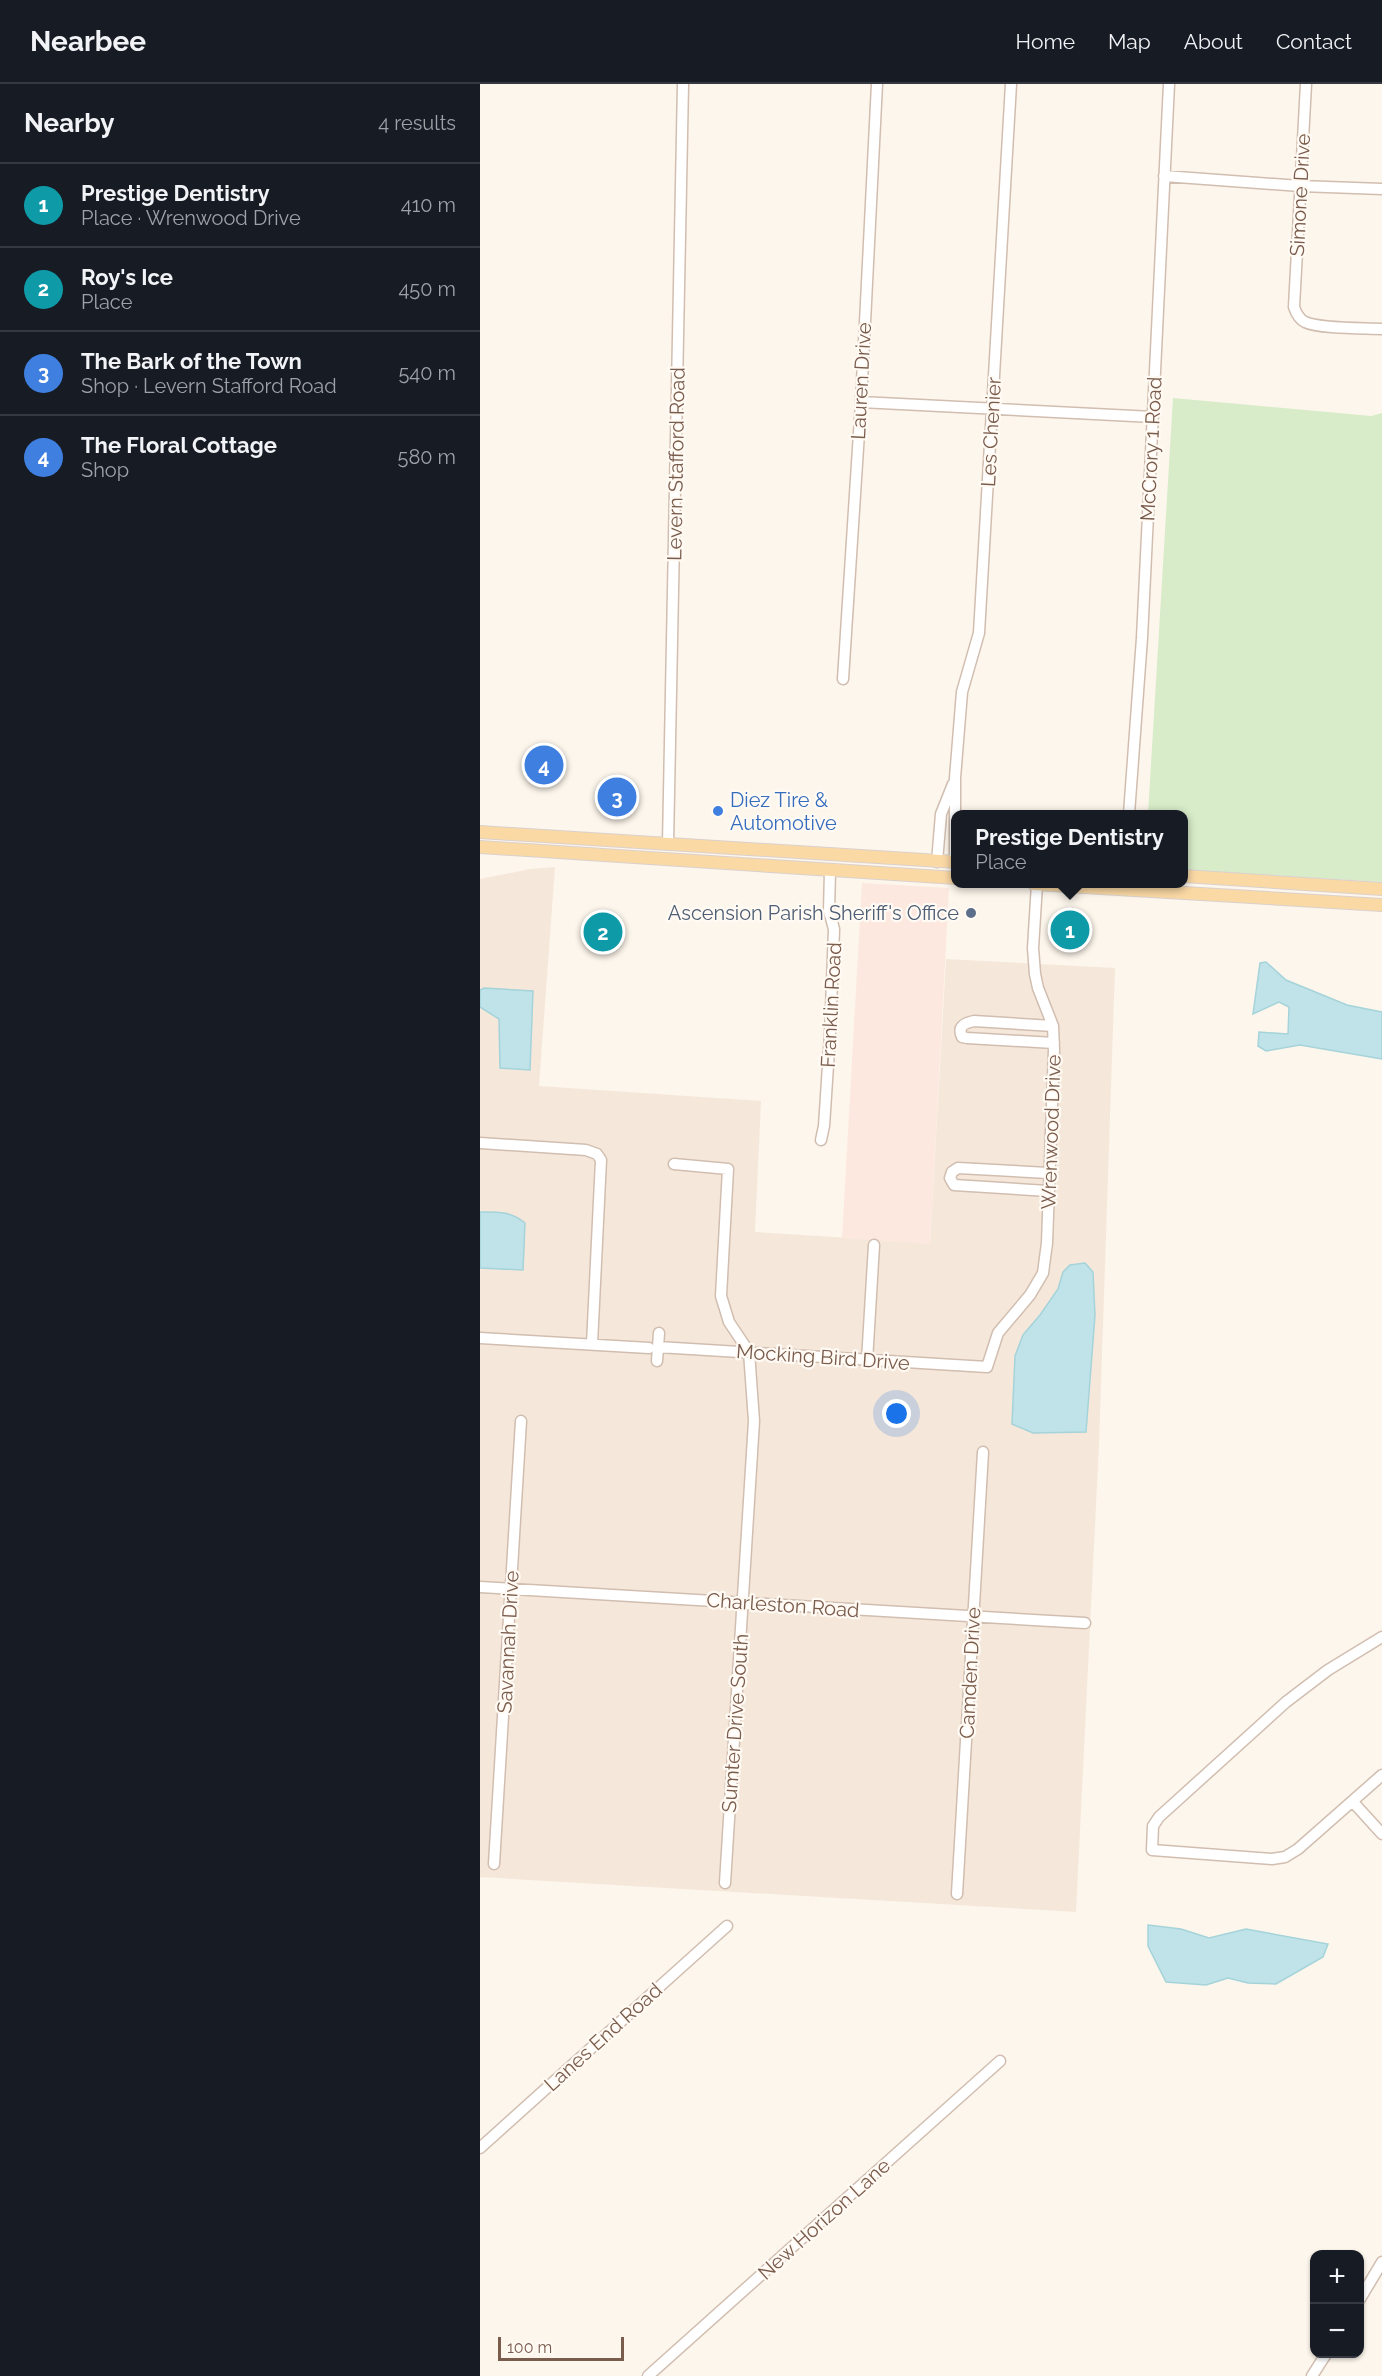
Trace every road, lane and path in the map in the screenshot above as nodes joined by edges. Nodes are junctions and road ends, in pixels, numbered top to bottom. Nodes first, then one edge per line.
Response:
1 (683, 84) edge
2 (877, 84) edge
3 (1011, 84) edge
4 (1169, 84) edge
5 (1306, 84) edge
6 (1164, 176) junction
7 (1300, 186) junction
8 (1382, 189) edge
9 (1382, 329) edge
10 (861, 402) junction
11 (993, 408) junction
12 (1153, 417) junction
13 (843, 679) dead end
14 (956, 778) junction
15 (956, 810) edge
16 (1129, 810) edge
17 (480, 832) edge
18 (541, 837) junction
19 (668, 844) junction
20 (481, 847) edge
21 (613, 855) junction
22 (937, 862) junction
23 (951, 862) edge
24 (892, 863) junction
25 (951, 864) edge
26 (797, 868) junction
27 (830, 871) junction
28 (1188, 876) edge
29 (951, 878) edge
30 (1255, 881) junction
31 (1188, 885) edge
32 (1036, 888) edge
33 (1106, 888) edge
34 (1183, 888) edge
35 (1382, 889) edge
36 (1177, 892) junction
37 (1382, 905) edge
38 (1053, 1026) junction
39 (1054, 1043) junction
40 (821, 1140) dead end
41 (480, 1143) edge
42 (674, 1164) dead end
43 (1048, 1173) junction
44 (1047, 1191) junction
45 (874, 1245) dead end
46 (659, 1333) dead end
47 (480, 1338) edge
48 (592, 1344) junction
49 (653, 1348) junction
50 (749, 1352) junction
51 (657, 1361) dead end
52 (867, 1361) junction
53 (987, 1367) joint
54 (520, 1421) dead end
55 (983, 1452) dead end
56 (480, 1587) edge
57 (511, 1589) junction
58 (743, 1603) junction
59 (973, 1617) junction
60 (1085, 1623) dead end
61 (1382, 1637) edge
62 (1382, 1775) edge
63 (1353, 1802) junction
64 (1382, 1834) edge
65 (494, 1864) dead end
66 (725, 1883) dead end
67 (957, 1894) dead end
68 (727, 1926) dead end
69 (1000, 2061) dead end
70 (480, 2148) edge
71 (1382, 2262) edge
72 (1364, 2291) edge
73 (1323, 2358) edge
74 (648, 2376) edge
75 (1312, 2376) edge

1 - 19 street, Levern Stafford Road
2 - 10 street, Lauren Drive
3 - 11 street, Les Chenier
4 - 6 street, McCrory 1 Road
5 - 7 street, Simone Drive
6 - 7 street
6 - 12 street, McCrory 1 Road
7 - 8 street
7 - 9 street, Simone Drive
10 - 11 street
10 - 13 street, Lauren Drive
11 - 12 street
11 - 14 street, Les Chenier
12 - 16 street, McCrory 1 Road
14 - 15 street, Les Chenier
14 - 22 street, Les Chenier
17 - 18 main road
18 - 19 main road
18 - 20 main road
19 - 21 main road
19 - 24 main road
20 - 21 main road
21 - 26 main road
22 - 23 main road
22 - 24 main road
24 - 25 main road
24 - 26 main road
26 - 27 main road
27 - 29 main road
27 - 40 street, Franklin Road
28 - 30 main road
30 - 31 main road
30 - 35 main road
32 - 38 street, Wrenwood Drive
33 - 36 main road
34 - 36 main road
36 - 37 main road
38 - 39 street, Wrenwood Drive
38 - 39 street
39 - 43 street, Wrenwood Drive
41 - 48 street
42 - 50 street
43 - 44 street, Wrenwood Drive
43 - 44 street
44 - 53 street, Wrenwood Drive
45 - 52 street
46 - 49 street
47 - 48 street, Mocking Bird Drive
48 - 49 street, Mocking Bird Drive
49 - 50 street, Mocking Bird Drive
49 - 51 street
50 - 52 street, Mocking Bird Drive
50 - 58 street, Sumter Drive South
52 - 53 street, Mocking Bird Drive
54 - 57 street, Savannah Drive
55 - 59 street, Camden Drive
56 - 57 street, Charleston Road
57 - 58 street, Charleston Road
57 - 65 street, Savannah Drive
58 - 59 street, Charleston Road
58 - 66 street, Sumter Drive South
59 - 60 street, Charleston Road
59 - 67 street, Camden Drive
61 - 63 street
62 - 63 street
63 - 64 street
68 - 70 street, Lanes End Road
69 - 74 street, New Horizon Lane
71 - 72 street
73 - 75 street

